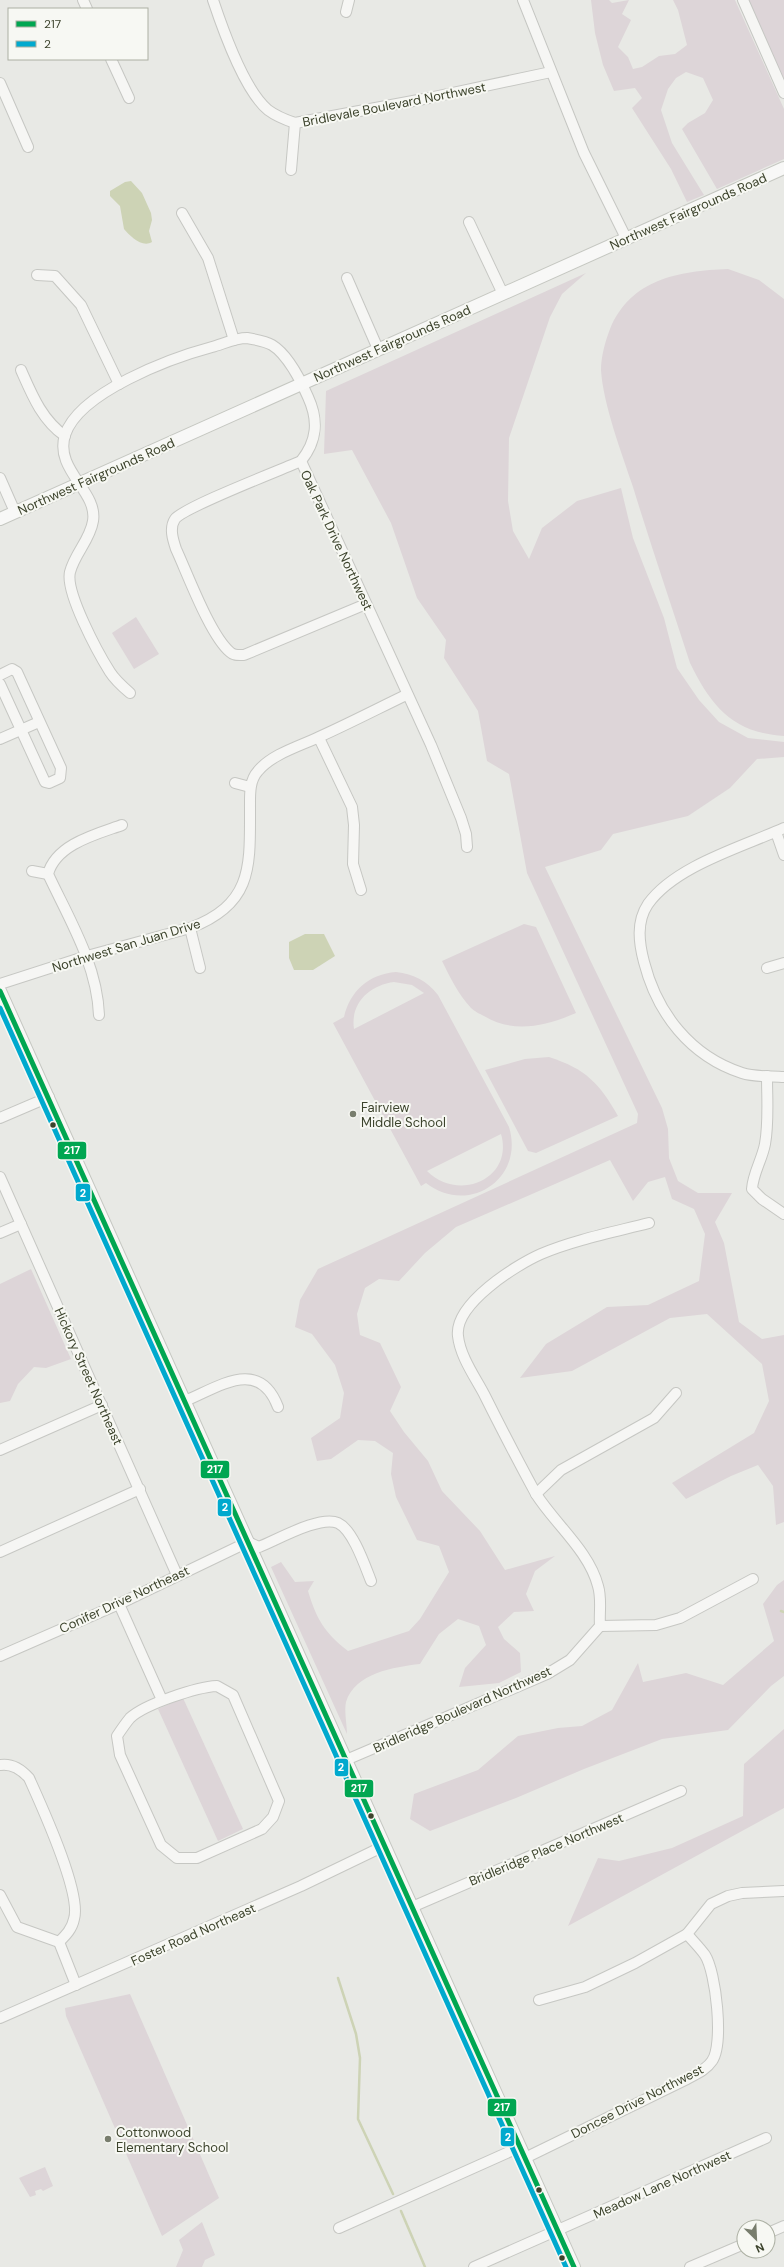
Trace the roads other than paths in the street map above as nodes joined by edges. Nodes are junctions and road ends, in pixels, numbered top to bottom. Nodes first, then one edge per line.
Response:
1 (213, 0) edge
2 (349, 0) edge
3 (523, 0) edge
4 (743, 0) edge
5 (346, 12) dead end
6 (111, 60) edge
7 (551, 72) junction
8 (0, 83) edge
9 (784, 93) edge
10 (129, 98) dead end
11 (295, 124) junction
12 (28, 147) dead end
13 (784, 168) edge
14 (291, 170) dead end
15 (182, 213) dead end
16 (469, 222) dead end
17 (626, 238) junction
18 (37, 275) dead end
19 (347, 278) dead end
20 (503, 294) junction
21 (234, 340) junction
22 (378, 349) junction
23 (22, 370) dead end
24 (119, 384) junction
25 (302, 384) junction
26 (65, 436) junction
27 (301, 462) junction
28 (0, 478) edge
29 (78, 484) junction
30 (15, 512) junction
31 (0, 519) edge
32 (366, 604) junction
33 (0, 674) edge
34 (0, 684) edge
35 (130, 693) dead end
36 (406, 695) junction
37 (39, 722) junction
38 (21, 730) junction
39 (319, 738) junction
40 (0, 739) edge
41 (235, 783) dead end
42 (250, 787) junction
43 (122, 825) dead end
44 (780, 830) edge
45 (467, 847) dead end
46 (784, 856) edge
47 (32, 872) dead end
48 (48, 874) junction
49 (361, 890) dead end
50 (190, 928) junction
51 (87, 956) junction
52 (784, 963) edge
53 (200, 968) dead end
54 (767, 968) dead end
55 (0, 984) edge
56 (0, 991) edge
57 (100, 1015) dead end
58 (767, 1076) junction
59 (784, 1077) edge
60 (49, 1097) junction
61 (0, 1118) edge
62 (0, 1176) edge
63 (784, 1214) edge
64 (649, 1223) dead end
65 (21, 1224) junction
66 (0, 1233) edge
67 (676, 1393) dead end
68 (185, 1401) junction
69 (102, 1405) junction
70 (278, 1407) dead end
71 (0, 1450) edge
72 (140, 1489) junction
73 (536, 1494) junction
74 (248, 1542) junction
75 (0, 1552) edge
76 (177, 1575) junction
77 (753, 1579) dead end
78 (371, 1581) dead end
79 (119, 1604) junction
80 (600, 1626) junction
81 (0, 1656) edge
82 (162, 1700) junction
83 (346, 1760) junction
84 (0, 1765) edge
85 (680, 1791) dead end
86 (384, 1846) junction
87 (784, 1891) edge
88 (0, 1895) edge
89 (412, 1907) junction
90 (687, 1934) junction
91 (59, 1942) junction
92 (76, 1985) junction
93 (539, 2000) dead end
94 (0, 2018) edge
95 (766, 2138) dead end
96 (522, 2153) junction
97 (339, 2228) dead end
98 (557, 2230) junction
99 (736, 2247) edge
100 (496, 2263) edge
101 (474, 2267) edge
102 (574, 2267) edge
103 (690, 2267) edge

1 - 11 street, Bridlevale Boulevard Northwest
2 - 5 street
3 - 7 street
4 - 9 street
6 - 10 street
7 - 11 street, Bridlevale Boulevard Northwest
7 - 17 street
8 - 12 street
11 - 14 street
13 - 17 main road, Northwest Fairgrounds Road
15 - 21 street
16 - 20 street
17 - 20 main road, Northwest Fairgrounds Road
18 - 24 street
19 - 22 street
20 - 22 main road, Northwest Fairgrounds Road
21 - 24 street, Oak Park Drive Northwest
21 - 25 street, Oak Park Drive Northwest
22 - 25 main road, Northwest Fairgrounds Road
23 - 26 street
24 - 26 street, Oak Park Drive Northwest
25 - 27 street, Oak Park Drive Northwest
25 - 29 main road, Northwest Fairgrounds Road
26 - 29 street
27 - 32 street, Oak Park Drive Northwest
27 - 32 street
28 - 30 street
29 - 30 main road, Northwest Fairgrounds Road
29 - 35 street
30 - 31 main road, Northwest Fairgrounds Road
32 - 36 street, Oak Park Drive Northwest
33 - 37 street
34 - 38 street
36 - 39 street, Northwest San Juan Drive
36 - 45 street, Oak Park Drive Northwest
37 - 38 street
37 - 38 street
38 - 40 street
39 - 42 street, Northwest San Juan Drive
39 - 49 street
41 - 42 street
42 - 50 street, Northwest San Juan Drive
43 - 48 street
44 - 46 street
44 - 58 street
47 - 48 street
48 - 51 street
50 - 51 street, Northwest San Juan Drive
50 - 53 street
51 - 55 street, Northwest San Juan Drive
51 - 57 street
52 - 54 street
56 - 60 main road
58 - 59 street
58 - 63 street
60 - 61 street
60 - 68 main road
62 - 65 street, Hickory Street Northeast
64 - 73 street
65 - 66 street
65 - 69 street, Hickory Street Northeast
67 - 73 street
68 - 70 street
68 - 74 main road
69 - 71 street
69 - 72 street, Hickory Street Northeast
72 - 75 street
72 - 76 street, Hickory Street Northeast
73 - 80 street
74 - 76 street, Conifer Drive Northeast
74 - 78 street
74 - 83 main road
76 - 79 street, Conifer Drive Northeast
77 - 80 street
79 - 81 street, Conifer Drive Northeast
79 - 82 street
80 - 83 street, Bridleridge Boulevard Northwest
82 - 82 street
83 - 86 main road
84 - 91 street
85 - 89 street, Bridleridge Place Northwest
86 - 89 main road
86 - 92 street, Foster Road Northeast
87 - 90 street
88 - 91 street
89 - 96 main road
90 - 93 street
90 - 96 street, Doncee Drive Northwest
91 - 92 street
92 - 94 street, Foster Road Northeast
95 - 98 street, Meadow Lane Northwest
96 - 97 street, Doncee Drive Northwest
96 - 98 main road
98 - 100 street, Meadow Lane Northwest
98 - 102 main road
99 - 103 street
100 - 101 street, Meadow Lane Northwest

